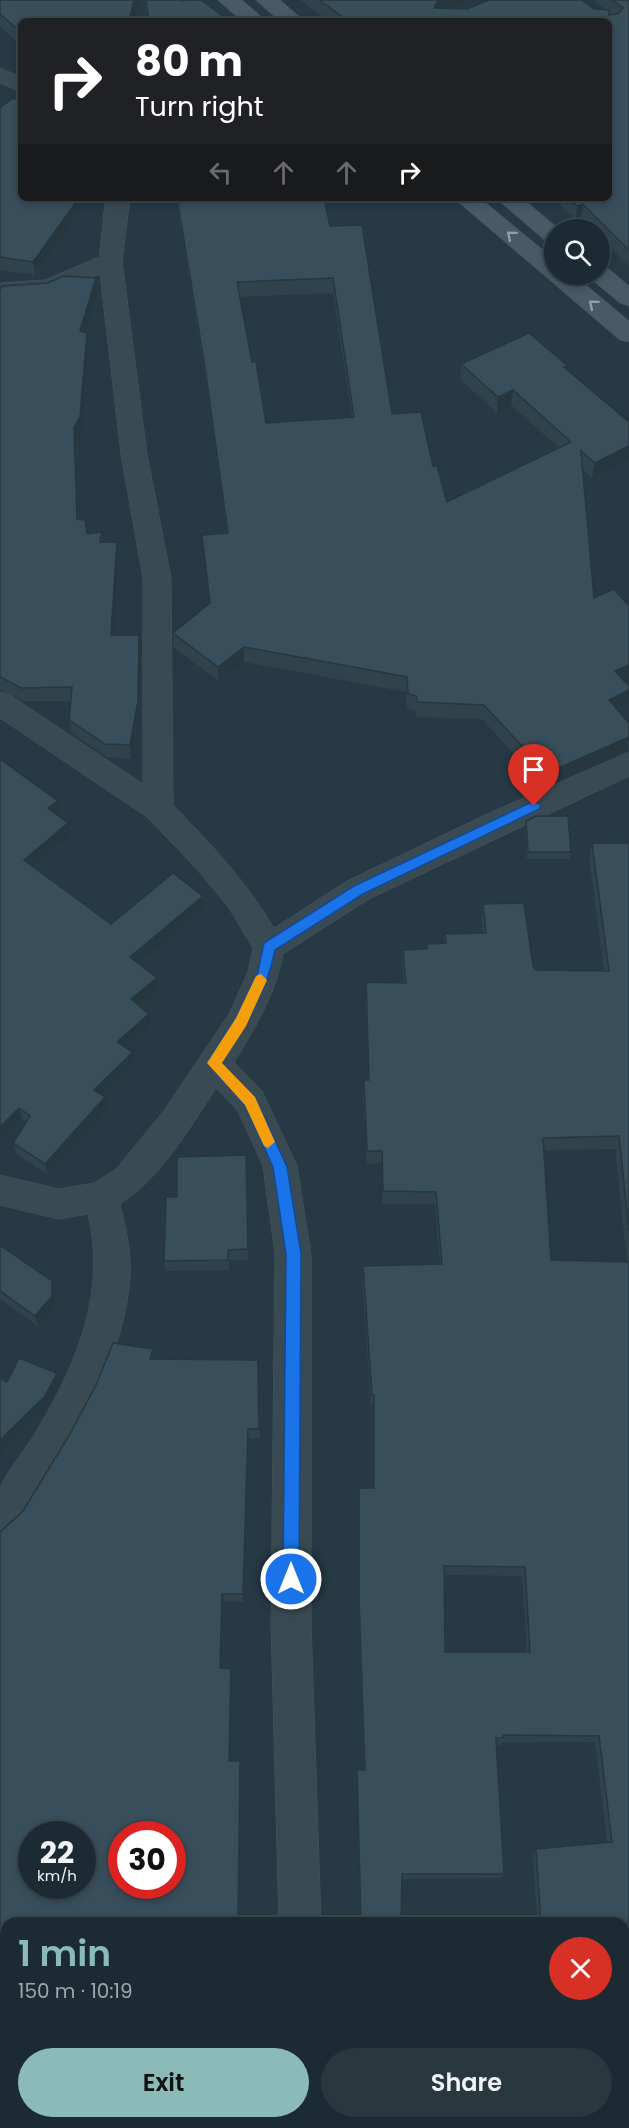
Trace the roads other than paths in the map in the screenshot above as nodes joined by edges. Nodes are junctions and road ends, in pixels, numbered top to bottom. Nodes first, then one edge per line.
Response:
1 (230, 0) edge
2 (267, 0) edge
3 (251, 18) edge
4 (289, 18) edge
5 (0, 75) edge
6 (18, 84) edge
7 (118, 201) edge
8 (470, 201) edge
9 (512, 201) edge
10 (544, 228) edge
11 (110, 261) junction
12 (544, 263) edge
13 (610, 282) edge
14 (570, 285) edge
15 (0, 291) edge
16 (629, 298) edge
17 (629, 334) edge
18 (0, 703) edge
19 (629, 763) edge
20 (158, 809) junction
21 (269, 947) junction
22 (213, 1063) junction
23 (0, 1190) edge
24 (101, 1197) junction
25 (0, 1521) edge
26 (300, 1917) edge

1 - 3 street
2 - 4 street
5 - 6 street
7 - 11 street
12 -> 8 street
9 - 10 street
11 - 15 street
11 - 20 street
13 - 16 street
17 -> 14 street
18 - 20 street
19 - 21 street
20 - 21 street
21 - 22 street
22 - 24 street
22 - 26 street
23 - 24 street
24 - 25 street

